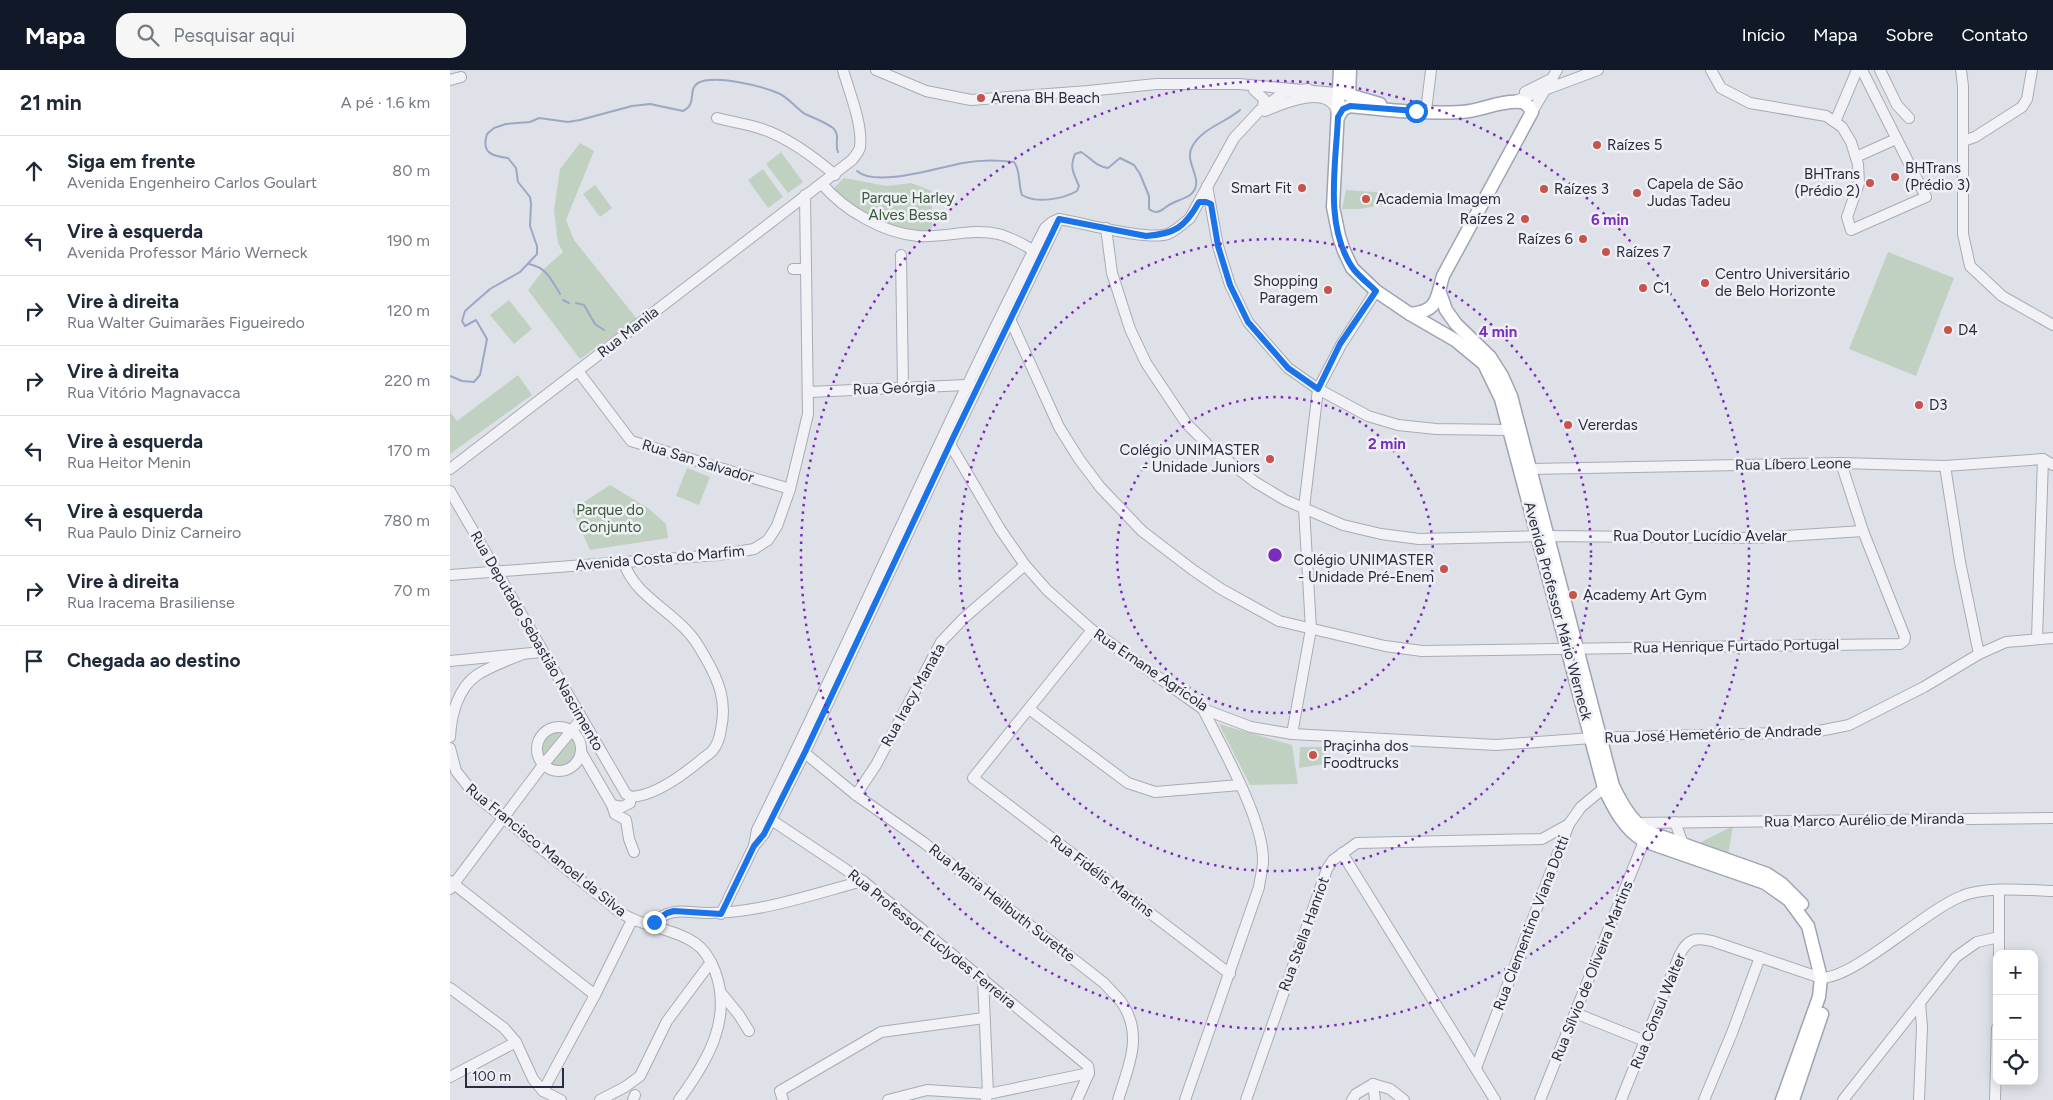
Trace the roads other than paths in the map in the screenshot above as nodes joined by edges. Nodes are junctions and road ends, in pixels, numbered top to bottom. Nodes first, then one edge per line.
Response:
1 (843, 70) edge
2 (876, 70) edge
3 (1340, 70) edge
4 (1350, 70) edge
5 (1430, 70) edge
6 (1598, 70) edge
7 (1711, 70) edge
8 (1857, 70) edge
9 (1862, 70) edge
10 (1880, 70) edge
11 (1961, 70) edge
12 (2032, 70) edge
13 (1555, 74) edge
14 (461, 77) dead end
15 (450, 80) edge
16 (1239, 84) junction
17 (1254, 90) junction
18 (1308, 90) junction
19 (1545, 90) junction
20 (1343, 94) junction
21 (1280, 96) junction
22 (1298, 99) junction
23 (1508, 102) junction
24 (1264, 107) junction
25 (1399, 110) junction
26 (1426, 111) junction
27 (1532, 112) junction
28 (1253, 117) junction
29 (1338, 117) junction
30 (717, 118) dead end
31 (1909, 118) dead end
32 (1835, 122) junction
33 (1896, 138) junction
34 (1963, 141) junction
35 (1856, 157) junction
36 (835, 174) junction
37 (822, 184) junction
38 (1207, 186) junction
39 (806, 195) junction
40 (1199, 202) junction
41 (1212, 208) junction
42 (1059, 219) junction
43 (1106, 228) junction
44 (1033, 250) junction
45 (901, 255) dead end
46 (793, 269) dead end
47 (805, 269) junction
48 (1376, 291) junction
49 (1440, 293) junction
50 (1410, 314) junction
51 (1010, 319) junction
52 (2053, 325) edge
53 (578, 371) junction
54 (903, 387) junction
55 (973, 387) junction
56 (1318, 389) junction
57 (809, 392) junction
58 (1509, 430) junction
59 (950, 444) junction
60 (1521, 452) junction
61 (2043, 459) junction
62 (1841, 463) junction
63 (2053, 465) edge
64 (1945, 466) junction
65 (450, 469) edge
66 (1531, 470) junction
67 (790, 489) junction
68 (450, 491) edge
69 (1304, 508) junction
70 (1863, 531) junction
71 (1542, 536) junction
72 (624, 562) junction
73 (1025, 565) junction
74 (497, 571) junction
75 (450, 574) edge
76 (1092, 630) junction
77 (1311, 630) junction
78 (2038, 638) junction
79 (2053, 638) edge
80 (853, 641) junction
81 (1573, 649) junction
82 (542, 652) junction
83 (523, 654) junction
84 (1979, 654) junction
85 (450, 661) edge
86 (1029, 709) junction
87 (1203, 709) junction
88 (582, 718) junction
89 (571, 730) junction
90 (1292, 734) junction
91 (450, 737) edge
92 (1597, 739) junction
93 (450, 748) edge
94 (801, 749) junction
95 (581, 752) junction
96 (542, 765) junction
97 (1240, 785) junction
98 (1604, 788) junction
99 (856, 795) junction
100 (628, 797) junction
101 (612, 805) junction
102 (503, 817) junction
103 (768, 817) junction
104 (2053, 818) edge
105 (626, 820) junction
106 (1675, 822) junction
107 (1693, 822) junction
108 (1569, 824) junction
109 (1636, 824) junction
110 (1681, 840) junction
111 (1644, 842) junction
112 (1668, 850) junction
113 (634, 852) dead end
114 (1342, 853) junction
115 (863, 881) junction
116 (451, 885) edge
117 (1999, 890) junction
118 (2053, 891) edge
119 (721, 914) junction
120 (632, 920) junction
121 (650, 927) junction
122 (1999, 937) junction
123 (1998, 950) edge
124 (1760, 957) junction
125 (711, 962) junction
126 (1230, 974) junction
127 (983, 978) junction
128 (1825, 978) junction
129 (450, 988) edge
130 (722, 994) junction
131 (595, 995) junction
132 (1920, 1003) junction
133 (1575, 1013) junction
134 (984, 1018) junction
135 (749, 1031) dead end
136 (1645, 1040) junction
137 (1997, 1040) edge
138 (516, 1042) junction
139 (1476, 1068) junction
140 (1089, 1073) junction
141 (450, 1078) edge
142 (1373, 1084) junction
143 (543, 1091) junction
144 (783, 1093) edge
145 (986, 1097) edge
146 (562, 1100) edge
147 (600, 1100) edge
148 (679, 1100) edge
149 (790, 1100) edge
150 (888, 1100) edge
151 (1077, 1100) edge
152 (1118, 1100) edge
153 (1185, 1100) edge
154 (1246, 1100) edge
155 (1352, 1100) edge
156 (1375, 1100) edge
157 (1404, 1100) edge
158 (1495, 1100) edge
159 (1540, 1100) edge
160 (1622, 1100) edge
161 (1704, 1100) edge
162 (1782, 1100) edge
163 (1793, 1100) edge
164 (1844, 1100) edge
165 (1920, 1100) edge
166 (1995, 1100) edge

1 - 36 street, Rua Manila
2 - 16 street
3 - 20 main road, Avenida Professor Mário Werneck
4 - 20 main road, Avenida Professor Mário Werneck
5 - 26 street
6 - 19 street
7 - 32 street
8 - 32 street
9 - 33 street
10 - 31 street
11 - 34 street
12 - 34 street
13 - 19 street
13 - 23 street
14 - 15 street
16 - 17 street
16 - 18 street
17 - 21 street
17 - 24 street
18 - 20 street
18 - 21 street
19 - 23 street
19 - 27 street
20 - 25 main road
20 - 29 main road, Avenida Professor Mário Werneck
21 - 22 street
21 - 24 street
22 - 28 street
22 - 29 street
23 - 26 main road
23 - 27 main road
24 - 28 street
25 - 26 main road
25 - 29 main road
27 - 49 main road
28 - 38 street
29 - 48 main road, Avenida Professor Mário Werneck
30 - 36 street
32 - 35 street
33 - 35 street
33 - 35 street
34 - 52 street
36 - 37 street, Rua Manila
37 - 39 street, Rua Manila
37 - 44 street
38 - 40 street
38 - 41 street
39 - 47 street, Avenida Costa do Marfim
39 - 53 street, Rua Manila
40 - 41 street
40 - 43 street
41 - 56 street
42 - 43 street
42 - 44 street
42 - 51 street
43 - 69 street, Rua Doutor Lucídio Avelar
44 - 55 street
45 - 54 street
46 - 47 street
47 - 57 street, Avenida Costa do Marfim
48 - 50 main road, Avenida Professor Mário Werneck
48 - 56 street
49 - 50 main road
49 - 60 main road, Avenida Professor Mário Werneck
50 - 58 main road, Avenida Professor Mário Werneck
51 - 55 street
51 - 77 street, Rua Henrique Furtado Portugal
53 - 65 street, Rua Manila
53 - 67 street, Rua San Salvador
54 - 55 street, Rua Geórgia
54 - 57 street, Rua Geórgia
55 - 59 street
55 - 80 street
56 - 58 street
56 - 69 street
57 - 67 street, Avenida Costa do Marfim
58 - 60 main road, Avenida Professor Mário Werneck
59 - 73 street, Rua Ernane Agrícola
59 - 80 street
60 - 66 main road, Avenida Professor Mário Werneck
60 - 71 main road, Avenida Professor Mário Werneck
61 - 63 street
61 - 64 street, Rua Líbero Leone
61 - 78 street
62 - 64 street, Rua Líbero Leone
62 - 66 street, Rua Líbero Leone
62 - 70 street
64 - 84 street
66 - 71 main road, Avenida Professor Mário Werneck
67 - 72 street, Avenida Costa do Marfim
68 - 74 street, Rua Deputado Sebastião Nascimento
69 - 71 street, Rua Doutor Lucídio Avelar
69 - 77 street
70 - 71 street, Rua Doutor Lucídio Avelar
70 - 81 street, Rua Henrique Furtado Portugal
71 - 81 main road, Avenida Professor Mário Werneck
72 - 74 street, Avenida Costa do Marfim
72 - 100 street
73 - 76 street, Rua Ernane Agrícola
73 - 99 street, Rua Iracy Manata
74 - 75 street, Avenida Costa do Marfim
74 - 82 street, Rua Deputado Sebastião Nascimento
76 - 86 street
76 - 87 street, Rua Ernane Agrícola
77 - 81 street, Rua Henrique Furtado Portugal
77 - 90 street
78 - 79 street, Rua José Hemetério de Andrade
78 - 84 street, Rua José Hemetério de Andrade
80 - 94 street
81 - 92 main road, Avenida Professor Mário Werneck
82 - 83 street
82 - 88 street, Rua Deputado Sebastião Nascimento
83 - 85 street
83 - 91 street
84 - 92 street, Rua José Hemetério de Andrade
86 - 97 street
86 - 126 street, Rua Fidélis Martins
87 - 90 street, Rua Ernane Agrícola
87 - 97 street
88 - 89 street
88 - 100 street, Rua Deputado Sebastião Nascimento
89 - 95 street, Rua Deputado Sebastião Nascimento
89 - 96 street
89 - 96 street
90 - 92 street, Rua Ernane Agrícola
92 - 98 main road, Avenida Professor Mário Werneck
92 - 109 main road, Avenida Professor Mário Werneck
93 - 102 street, Rua Francisco Manoel da Silva
94 - 99 street, Rua Maria Heilbuth Surette
94 - 103 street
95 - 96 street
95 - 101 street, Rua Deputado Sebastião Nascimento
96 - 102 street
97 - 126 street
98 - 108 street, Rua Clementino Viana Dotti
98 - 111 main road, Avenida Professor Mário Werneck
99 - 152 street, Rua Maria Heilbuth Surette
100 - 101 street
100 - 105 street
101 - 105 street, Rua Deputado Sebastião Nascimento
102 - 116 street
102 - 120 street, Rua Francisco Manoel da Silva
103 - 115 street, Rua Professor Euclydes Ferreira
103 - 119 street
104 - 107 street, Rua Marco Aurélio de Miranda
105 - 113 street
106 - 107 street, Rua Marco Aurélio de Miranda
106 - 109 street, Rua Marco Aurélio de Miranda
106 - 110 street
107 - 110 street
108 - 114 street, Rua Stella Hanriot
108 - 139 street, Rua Clementino Viana Dotti
109 - 110 main road, Avenida Professor Mário Werneck
110 - 112 main road
110 - 128 main road, Avenida Professor Mário Werneck
111 - 112 main road, Avenida Professor Mário Werneck
111 - 133 street, Rua Sílvio de Oliveira Martins
112 - 128 main road, Avenida Professor Mário Werneck
114 - 139 street
114 - 154 street, Rua Stella Hanriot
115 - 119 street
115 - 127 street, Rua Professor Euclydes Ferreira
116 - 131 street
117 - 118 street
117 - 122 street
117 - 128 street
119 - 121 street
120 - 121 street, Rua Francisco Manoel da Silva
120 - 131 street
121 - 125 street, Rua Francisco Manoel da Silva
122 - 123 street
122 - 132 street
124 - 128 street, Rua Cônsul Walter
124 - 136 street, Rua Cônsul Walter
124 - 161 street
125 - 130 street, Rua Francisco Manoel da Silva
125 - 147 street
126 - 153 street
127 - 134 street
127 - 140 street, Rua Professor Euclydes Ferreira
128 - 162 main road, Avenida Professor Mário Werneck
128 - 163 main road, Avenida Professor Mário Werneck
129 - 138 street
130 - 135 street
130 - 148 street
131 - 143 street
132 - 164 street
132 - 165 street
133 - 136 street
133 - 159 street, Rua Sílvio de Oliveira Martins
134 - 144 street
134 - 145 street
136 - 160 street, Rua Cônsul Walter
137 - 166 street
138 - 141 street
138 - 143 street
139 - 158 street
140 - 145 street
140 - 151 street
142 - 155 street
142 - 156 street
142 - 157 street
143 - 146 street
144 - 149 street
145 - 150 street

